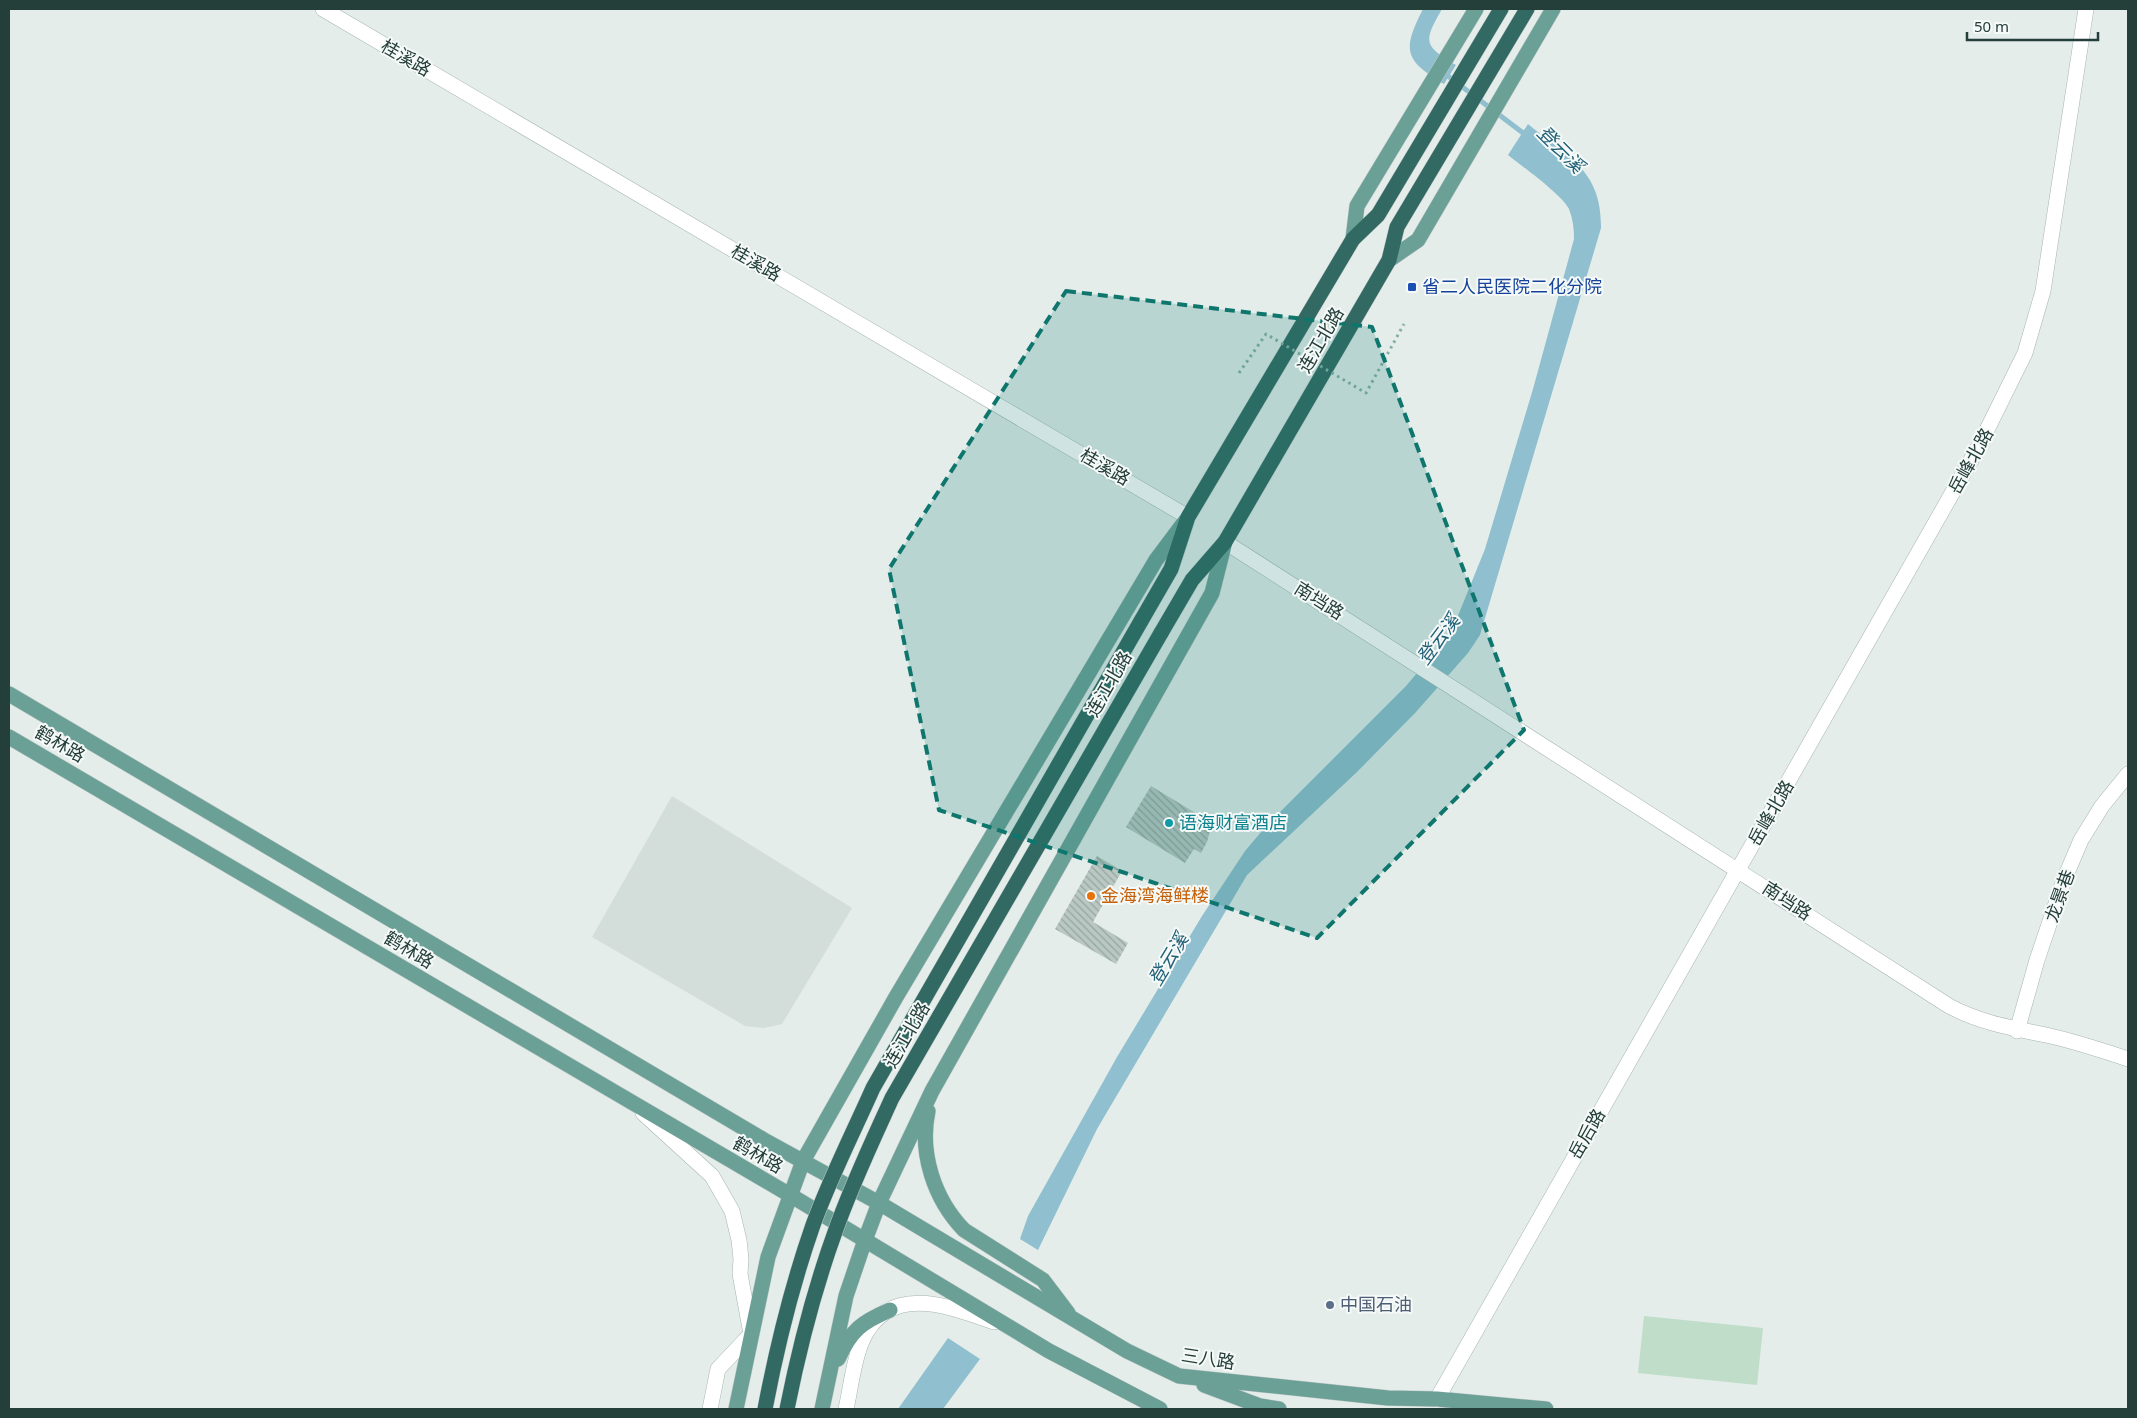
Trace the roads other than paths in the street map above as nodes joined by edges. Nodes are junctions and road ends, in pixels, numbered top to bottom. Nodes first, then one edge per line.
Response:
1 (323, 9) edge
2 (1476, 9) edge
3 (1501, 9) edge
4 (1527, 9) edge
5 (1553, 9) edge
6 (2086, 9) edge
7 (1353, 238) junction
8 (1389, 260) junction
9 (1188, 517) junction
10 (1225, 542) junction
11 (9, 694) edge
12 (9, 737) edge
13 (2128, 774) edge
14 (1738, 869) junction
15 (2017, 1030) junction
16 (2128, 1059) edge
17 (932, 1090) junction
18 (632, 1103) junction
19 (803, 1161) junction
20 (790, 1195) junction
21 (879, 1203) junction
22 (865, 1240) junction
23 (890, 1310) junction
24 (1074, 1320) junction
25 (1012, 1328) junction
26 (751, 1334) junction
27 (1179, 1376) junction
28 (826, 1388) junction
29 (1437, 1400) junction
30 (1155, 1406) edge
31 (710, 1409) edge
32 (736, 1409) edge
33 (765, 1409) edge
34 (788, 1409) edge
35 (822, 1409) edge
36 (846, 1409) edge
37 (1172, 1409) edge
38 (1279, 1409) edge
39 (1546, 1409) edge

1 - 9 street, 桂溪路
2 - 7 main road
3 - 7 highway, 连江北路
4 - 8 highway, 连江北路
5 - 8 main road
6 - 14 street, 岳峰北路
7 - 9 highway, 连江北路
8 - 10 highway, 连江北路
9 - 19 main road
9 - 33 highway, 连江北路, bridge
10 - 14 street, 南垱路
10 - 17 main road
10 - 34 highway, 连江北路, bridge
11 - 19 main road, 三八路
12 - 18 main road, 鹤林路
13 - 15 street, 龙景巷
14 - 15 street, 南垱路
14 - 29 street, 岳后路
15 - 16 street, 南垱路
17 - 21 main road
17 - 24 main road
18 - 20 main road, 鹤林路
18 - 26 street
19 - 20 main road
19 - 21 main road, 三八路
20 - 22 main road, 鹤林路
20 - 26 main road
21 - 22 main road
21 - 24 main road, 三八路
22 - 25 main road
22 - 28 main road
23 - 25 street
23 - 28 main road
23 - 36 street
24 - 27 main road, 三八路
25 - 30 main road
26 - 31 street
26 - 32 main road
27 - 29 main road, 三八路
27 - 38 main road
28 - 35 main road
29 - 39 main road, 三八路
30 - 37 main road

